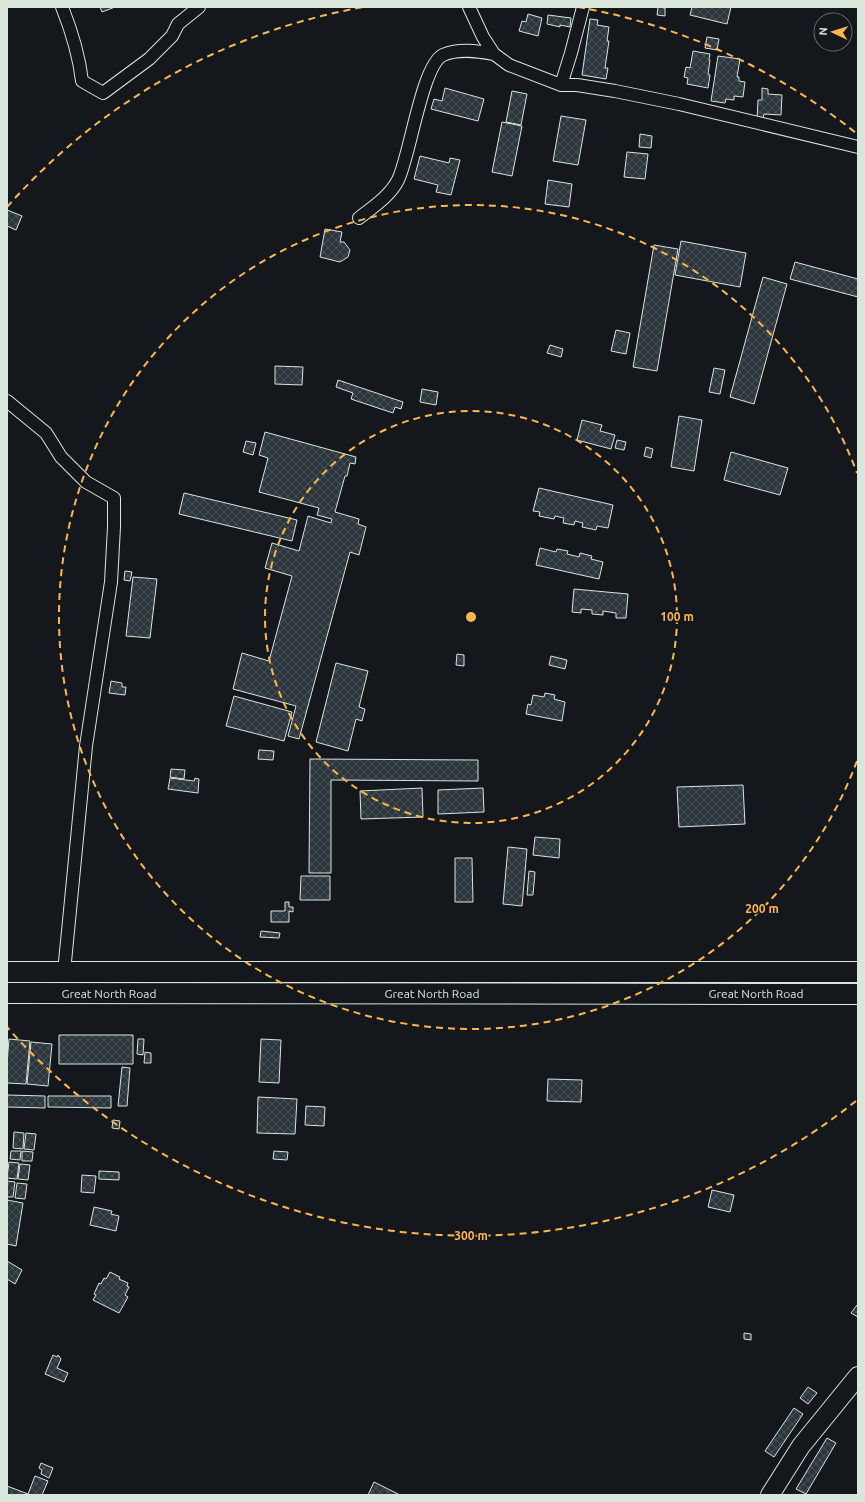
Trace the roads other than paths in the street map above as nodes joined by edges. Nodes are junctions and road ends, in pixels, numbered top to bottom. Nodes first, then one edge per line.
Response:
1 (62, 7) edge
2 (199, 7) edge
3 (470, 7) edge
4 (583, 7) edge
5 (494, 54) junction
6 (561, 85) junction
7 (858, 147) edge
8 (359, 218) dead end
9 (7, 401) edge
10 (7, 972) edge
11 (64, 972) junction
12 (858, 972) edge
13 (7, 993) edge
14 (858, 994) edge
15 (858, 1376) edge
16 (770, 1495) edge

1 - 2 street
3 - 5 street
4 - 6 street
5 - 6 street
5 - 8 street
6 - 7 street
9 - 11 street
10 - 11 main road, Great North Road
11 - 12 main road, Great North Road
13 - 14 main road, Great North Road
15 - 16 street

